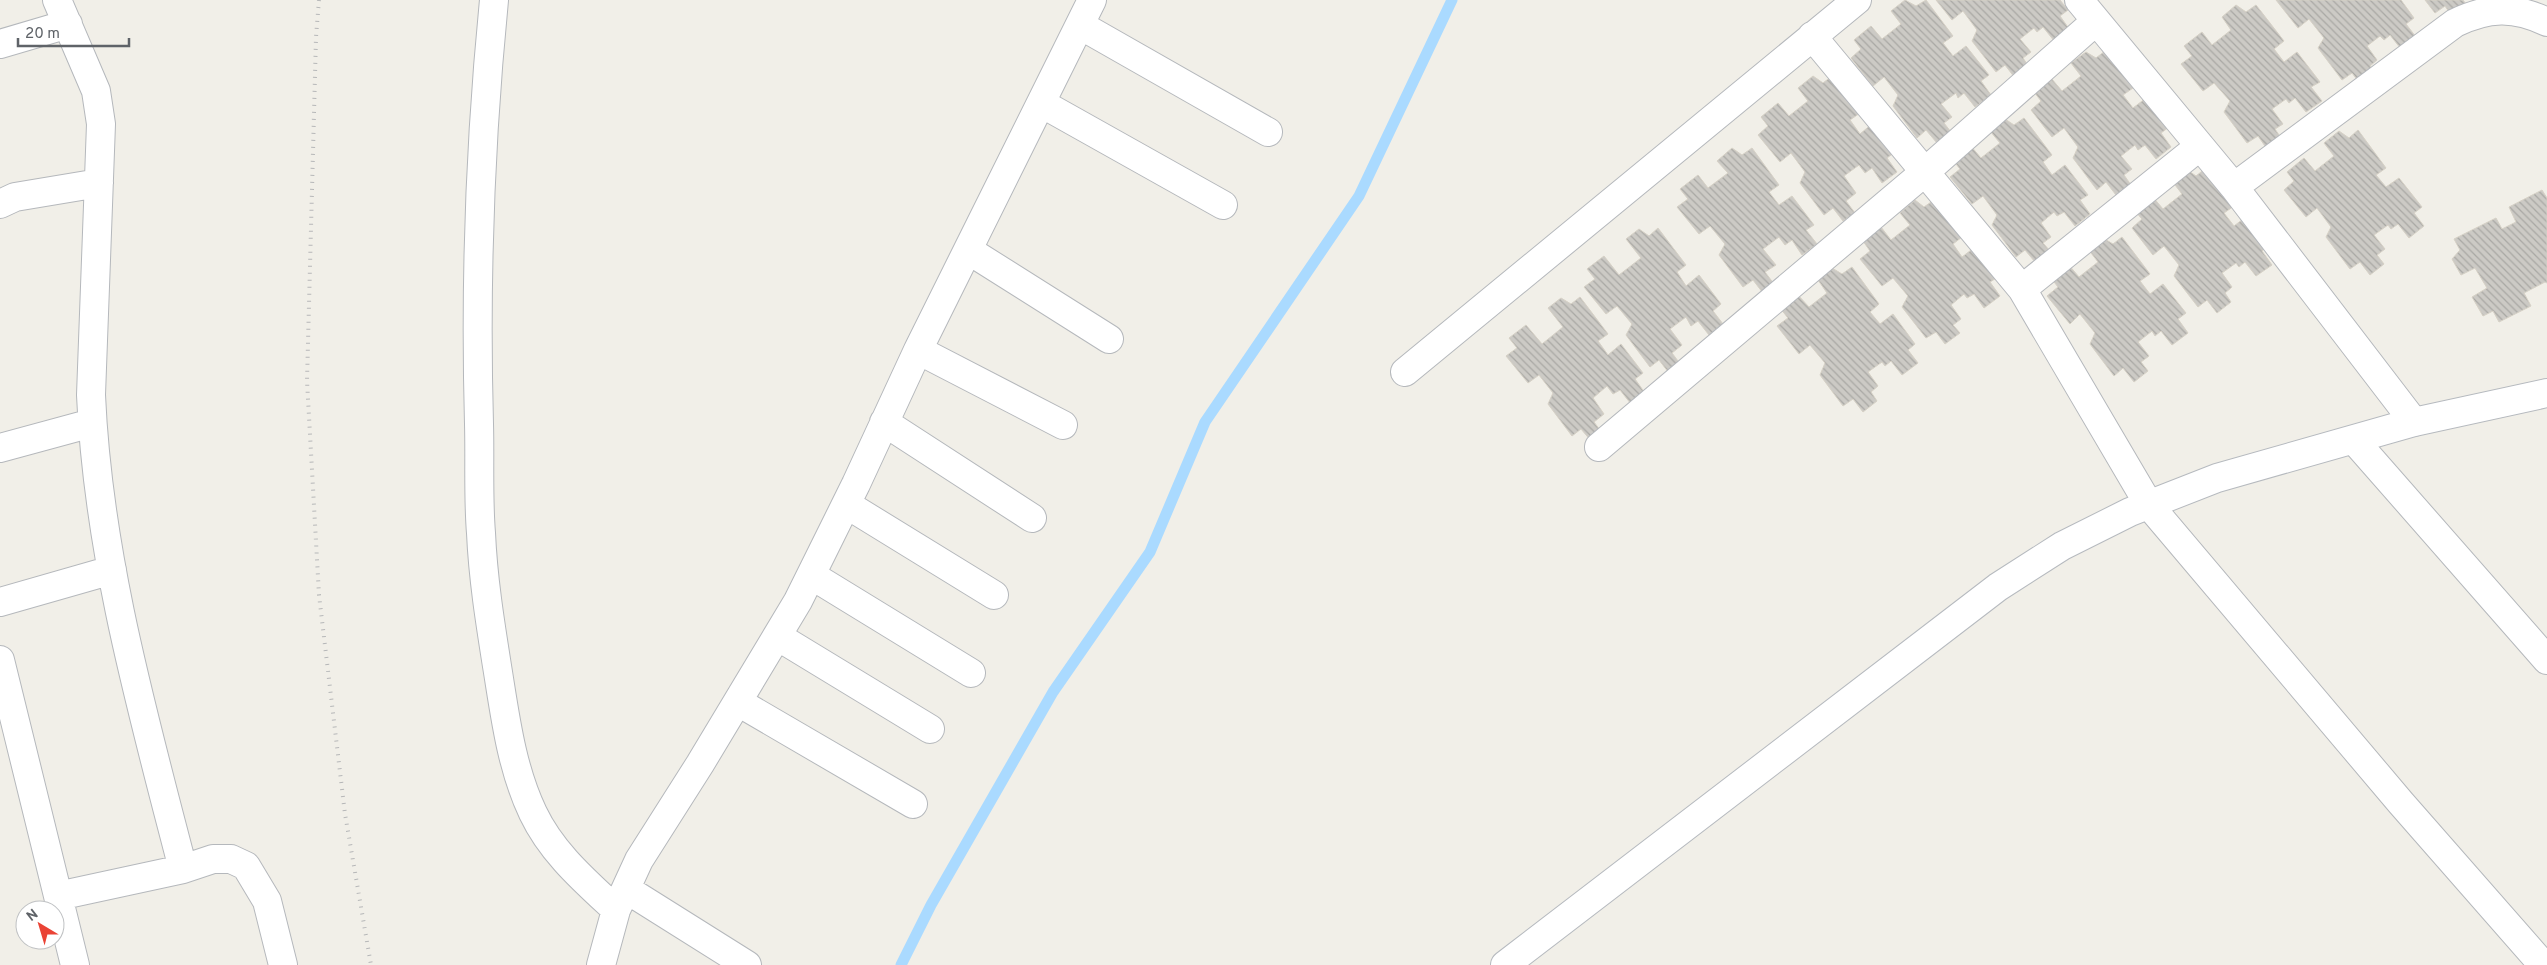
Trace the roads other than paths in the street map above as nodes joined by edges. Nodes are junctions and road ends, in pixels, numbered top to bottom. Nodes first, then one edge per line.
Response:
1 (494, 0) edge
2 (1092, 0) edge
3 (1857, 0) edge
4 (2079, 0) edge
5 (2510, 5) edge
6 (62, 12) edge
7 (2096, 21) junction
8 (2547, 22) edge
9 (1080, 25) junction
10 (1812, 36) junction
11 (0, 44) edge
12 (1041, 103) junction
13 (1268, 132) dead end
14 (2200, 146) junction
15 (1926, 171) junction
16 (99, 182) junction
17 (2234, 187) junction
18 (0, 204) edge
19 (1224, 205) dead end
20 (968, 250) junction
21 (2022, 289) junction
22 (1109, 339) dead end
23 (918, 350) junction
24 (1405, 372) dead end
25 (2547, 393) edge
26 (884, 422) junction
27 (2414, 422) junction
28 (92, 423) junction
29 (1063, 425) dead end
30 (2354, 440) junction
31 (1599, 447) dead end
32 (0, 448) edge
33 (846, 504) junction
34 (2149, 504) junction
35 (1032, 518) dead end
36 (112, 570) junction
37 (811, 574) junction
38 (994, 594) dead end
39 (0, 602) edge
40 (777, 636) junction
41 (0, 660) edge
42 (2547, 660) edge
43 (970, 673) dead end
44 (738, 702) junction
45 (930, 729) dead end
46 (913, 804) dead end
47 (183, 869) junction
48 (58, 896) junction
49 (621, 900) junction
50 (603, 964) edge
51 (75, 965) edge
52 (282, 965) edge
53 (747, 965) edge
54 (1505, 965) edge
55 (2543, 965) edge

1 - 49 street
2 - 9 street
3 - 10 street
4 - 7 street
5 - 8 street
5 - 17 street
6 - 11 street
6 - 16 street
7 - 14 street
7 - 15 street
9 - 12 street
9 - 13 street
10 - 15 street
10 - 24 street
12 - 19 street
12 - 20 street
14 - 17 street
14 - 21 street
15 - 21 street
15 - 31 street
16 - 18 street
16 - 28 street
17 - 27 street
20 - 22 street
20 - 23 street
21 - 34 street
23 - 26 street
23 - 29 street
25 - 27 street
26 - 33 street
26 - 35 street
27 - 30 street
28 - 32 street
28 - 36 street
30 - 34 street
30 - 42 street
33 - 37 street
33 - 38 street
34 - 54 street
34 - 55 street
36 - 39 street
36 - 47 street
37 - 40 street
37 - 43 street
40 - 44 street
40 - 45 street
41 - 48 street
44 - 46 street
44 - 49 street
47 - 48 street
47 - 52 street
48 - 51 street
49 - 50 street
49 - 53 street

